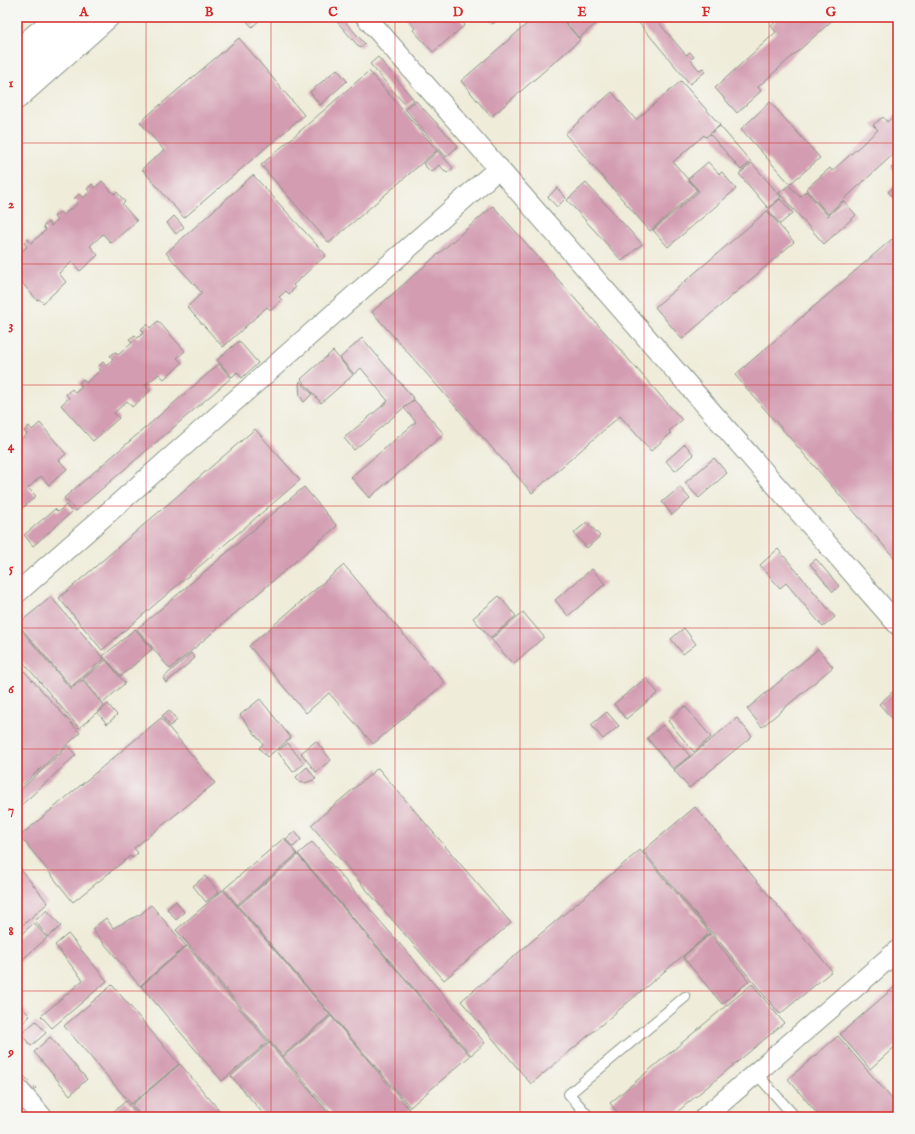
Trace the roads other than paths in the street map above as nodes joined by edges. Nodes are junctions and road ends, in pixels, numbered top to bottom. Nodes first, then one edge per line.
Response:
1 (58, 17) edge
2 (78, 17) edge
3 (108, 17) edge
4 (366, 17) edge
5 (17, 51) edge
6 (17, 70) edge
7 (17, 98) edge
8 (499, 168) junction
9 (17, 593) edge
10 (898, 625) edge
11 (898, 950) edge
12 (685, 997) dead end
13 (756, 1073) junction
14 (17, 1088) edge
15 (42, 1117) edge
16 (589, 1117) edge
17 (705, 1117) edge
18 (795, 1117) edge

1 - 5 main road
2 - 6 main road
3 - 7 main road
4 - 8 street
8 - 9 street
8 - 10 street
11 - 13 street
12 - 16 lane
13 - 17 street
13 - 18 lane
14 - 15 street

